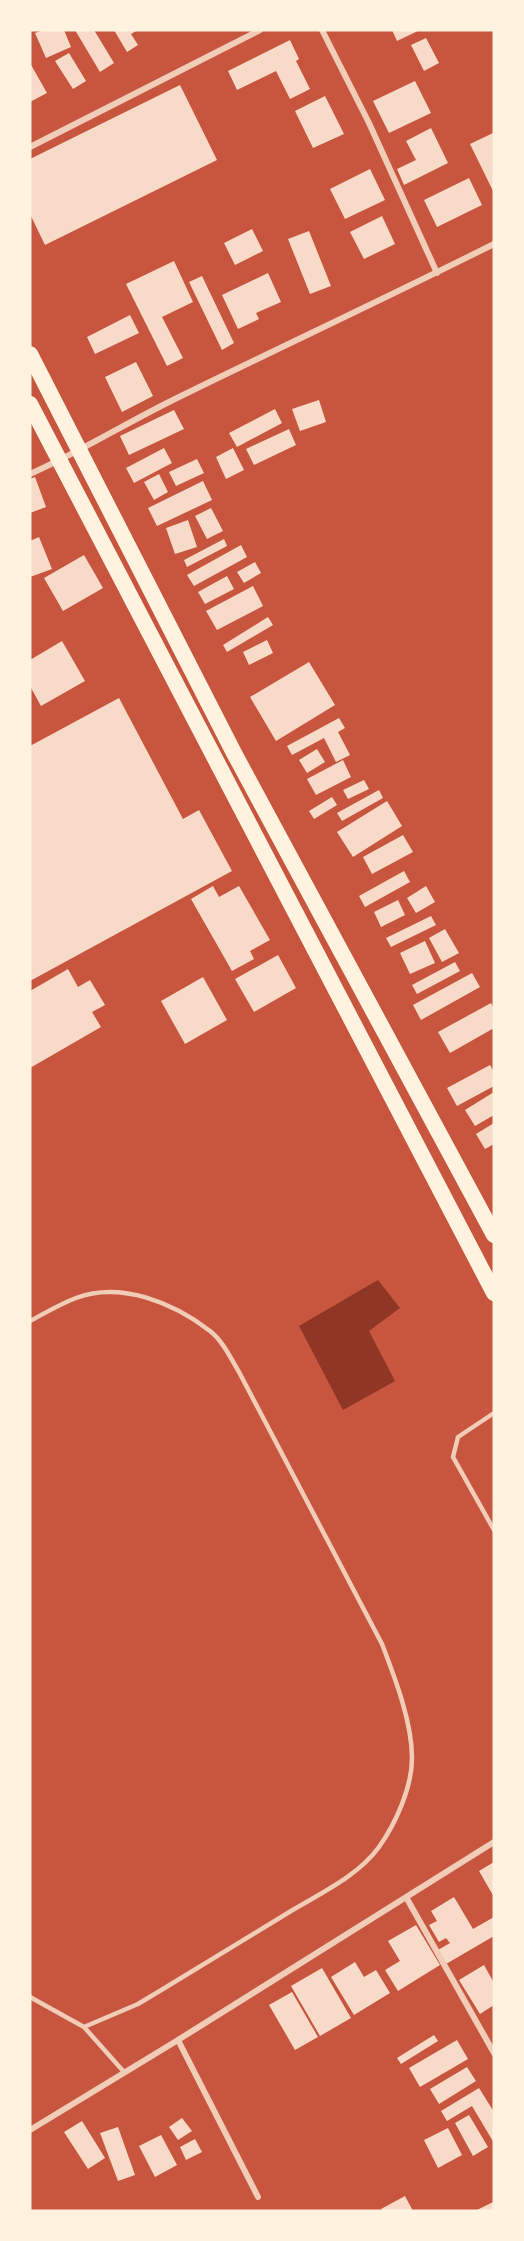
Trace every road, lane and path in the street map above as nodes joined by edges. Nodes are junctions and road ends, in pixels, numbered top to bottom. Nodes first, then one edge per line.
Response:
1 (260, 30) edge
2 (322, 30) edge
3 (30, 147) edge
4 (494, 244) edge
5 (437, 273) junction
6 (30, 354) edge
7 (30, 404) edge
8 (79, 451) junction
9 (60, 461) junction
10 (30, 474) edge
11 (234, 753) junction
12 (218, 763) junction
13 (494, 1235) edge
14 (494, 1293) edge
15 (30, 1321) edge
16 (494, 1413) edge
17 (494, 1530) edge
18 (494, 1842) edge
19 (406, 1897) junction
20 (30, 1997) edge
21 (84, 2027) junction
22 (178, 2040) junction
23 (494, 2053) edge
24 (124, 2072) junction
25 (30, 2130) edge
26 (258, 2197) dead end

1 - 3 street
2 - 5 street
4 - 5 street
5 - 8 street
6 - 8 highway
7 - 9 highway
8 - 9 street
8 - 11 highway
9 - 10 street
9 - 12 highway
11 - 12 highway
11 - 13 highway
12 - 14 highway
15 - 21 lane
16 - 17 lane
18 - 19 street
19 - 22 street
19 - 23 street
20 - 21 lane
21 - 24 lane
22 - 24 street
22 - 26 street
24 - 25 street

